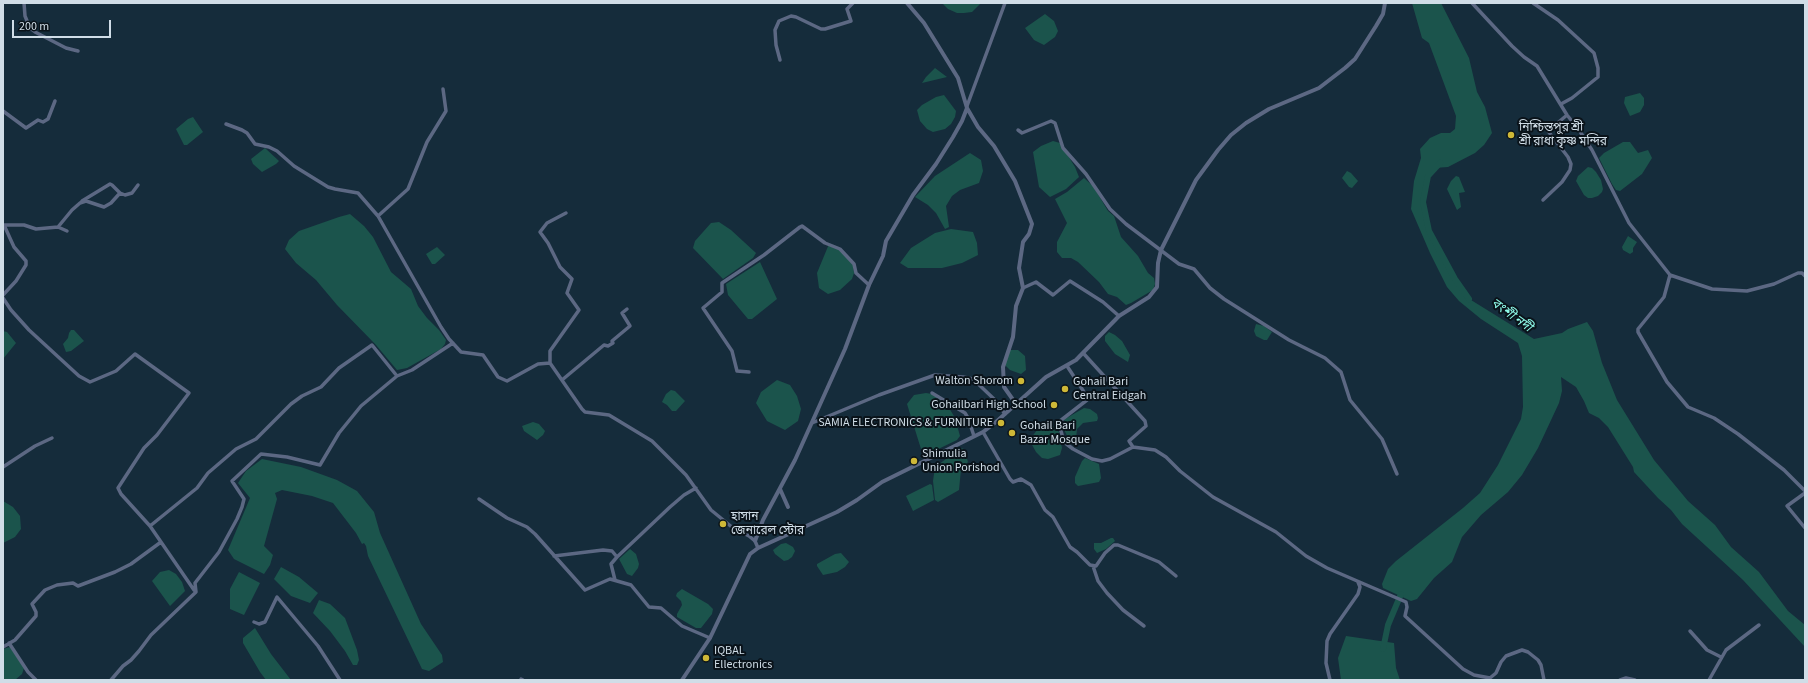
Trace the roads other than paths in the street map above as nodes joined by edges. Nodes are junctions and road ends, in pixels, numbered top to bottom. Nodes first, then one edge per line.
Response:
1 (24, 3) edge
2 (853, 3) edge
3 (908, 3) edge
4 (1005, 3) edge
5 (1385, 3) edge
6 (1472, 3) edge
7 (1534, 3) edge
8 (78, 51) dead end
9 (780, 60) dead end
10 (443, 89) dead end
11 (55, 101) dead end
12 (1560, 104) junction
13 (967, 107) junction
14 (3, 111) edge
15 (1567, 115) junction
16 (226, 124) dead end
17 (1018, 130) dead end
18 (138, 185) dead end
19 (120, 193) junction
20 (1543, 200) dead end
21 (80, 203) junction
22 (566, 213) dead end
23 (378, 216) junction
24 (3, 224) edge
25 (58, 227) junction
26 (67, 231) dead end
27 (1161, 250) junction
28 (1670, 275) junction
29 (1805, 276) edge
30 (870, 285) junction
31 (1023, 288) junction
32 (3, 296) edge
33 (5, 305) edge
34 (627, 309) dead end
35 (1119, 316) junction
36 (453, 343) junction
37 (1084, 354) junction
38 (550, 364) junction
39 (1067, 366) junction
40 (749, 372) dead end
41 (397, 376) junction
42 (562, 380) junction
43 (932, 393) dead end
44 (1016, 404) junction
45 (1006, 414) junction
46 (812, 423) junction
47 (983, 432) junction
48 (974, 436) junction
49 (52, 438) dead end
50 (1133, 447) junction
51 (3, 467) edge
52 (1397, 474) dead end
53 (696, 488) junction
54 (780, 489) junction
55 (1805, 492) edge
56 (479, 499) dead end
57 (788, 507) dead end
58 (150, 526) junction
59 (1805, 528) edge
60 (756, 541) junction
61 (161, 542) junction
62 (758, 548) junction
63 (554, 556) junction
64 (617, 557) junction
65 (1093, 566) junction
66 (1176, 576) dead end
67 (615, 580) junction
68 (1358, 582) junction
69 (196, 592) junction
70 (254, 622) dead end
71 (1759, 625) dead end
72 (1144, 626) dead end
73 (1690, 631) dead end
74 (710, 638) junction
75 (10, 643) junction
76 (3, 647) edge
77 (1721, 657) junction
78 (36, 680) edge
79 (111, 680) edge
80 (340, 680) edge
81 (682, 680) edge
82 (1330, 680) edge
83 (1544, 680) edge
84 (1620, 680) edge
85 (1635, 680) edge
86 (1709, 680) edge

1 - 8 street
2 - 9 street
3 - 13 street
4 - 13 street
5 - 27 street
6 - 12 street
7 - 12 street
10 - 23 street
11 - 14 street
12 - 15 street
13 - 30 street
13 - 31 street
15 - 20 street
15 - 28 street
16 - 23 street
17 - 27 street
18 - 19 street
19 - 21 street
19 - 21 street
21 - 25 street
22 - 38 street
23 - 36 street
24 - 25 street
24 - 32 street
25 - 26 street
27 - 35 street
27 - 52 street
28 - 29 street
28 - 55 street
30 - 40 street
30 - 46 street
31 - 35 street
31 - 44 street
32 - 33 street
33 - 58 street
34 - 42 street
35 - 37 street
36 - 38 street
36 - 41 street
37 - 39 street
37 - 50 street
38 - 42 street
39 - 44 street
39 - 50 street
41 - 58 street
41 - 69 street
42 - 53 street
43 - 48 street
44 - 45 street
45 - 46 street
45 - 47 street
46 - 54 street
47 - 48 street
47 - 65 street
48 - 62 street
49 - 51 street
50 - 68 street
53 - 60 street
53 - 64 street
54 - 57 street
54 - 60 street
55 - 59 street
56 - 63 street
58 - 61 street
60 - 62 street
61 - 69 street
61 - 75 street
62 - 74 street
63 - 64 street
63 - 67 street
64 - 67 street
65 - 66 street
65 - 72 street
67 - 74 street
68 - 82 street
68 - 83 street
69 - 79 street
70 - 80 street
71 - 77 street
73 - 77 street
74 - 81 street
75 - 76 street
75 - 78 street
77 - 86 street
84 - 85 street

